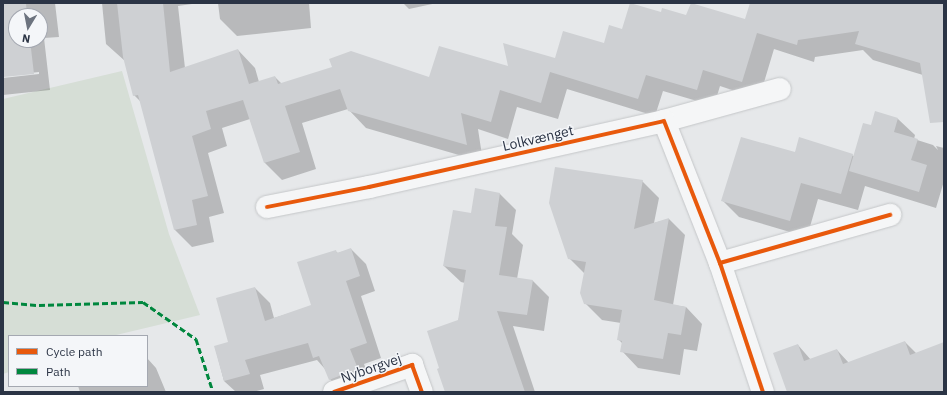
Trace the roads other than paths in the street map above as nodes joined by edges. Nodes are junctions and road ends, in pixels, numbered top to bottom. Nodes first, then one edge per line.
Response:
1 (780, 89) dead end
2 (664, 121) junction
3 (267, 207) dead end
4 (890, 215) dead end
5 (720, 263) junction
6 (334, 392) edge
7 (422, 392) edge
8 (764, 392) edge

1 - 2 street, Lolkvænget
2 - 3 street, Lolkvænget
2 - 5 street
4 - 5 street
5 - 8 street
6 - 7 street, Nyborgvej

